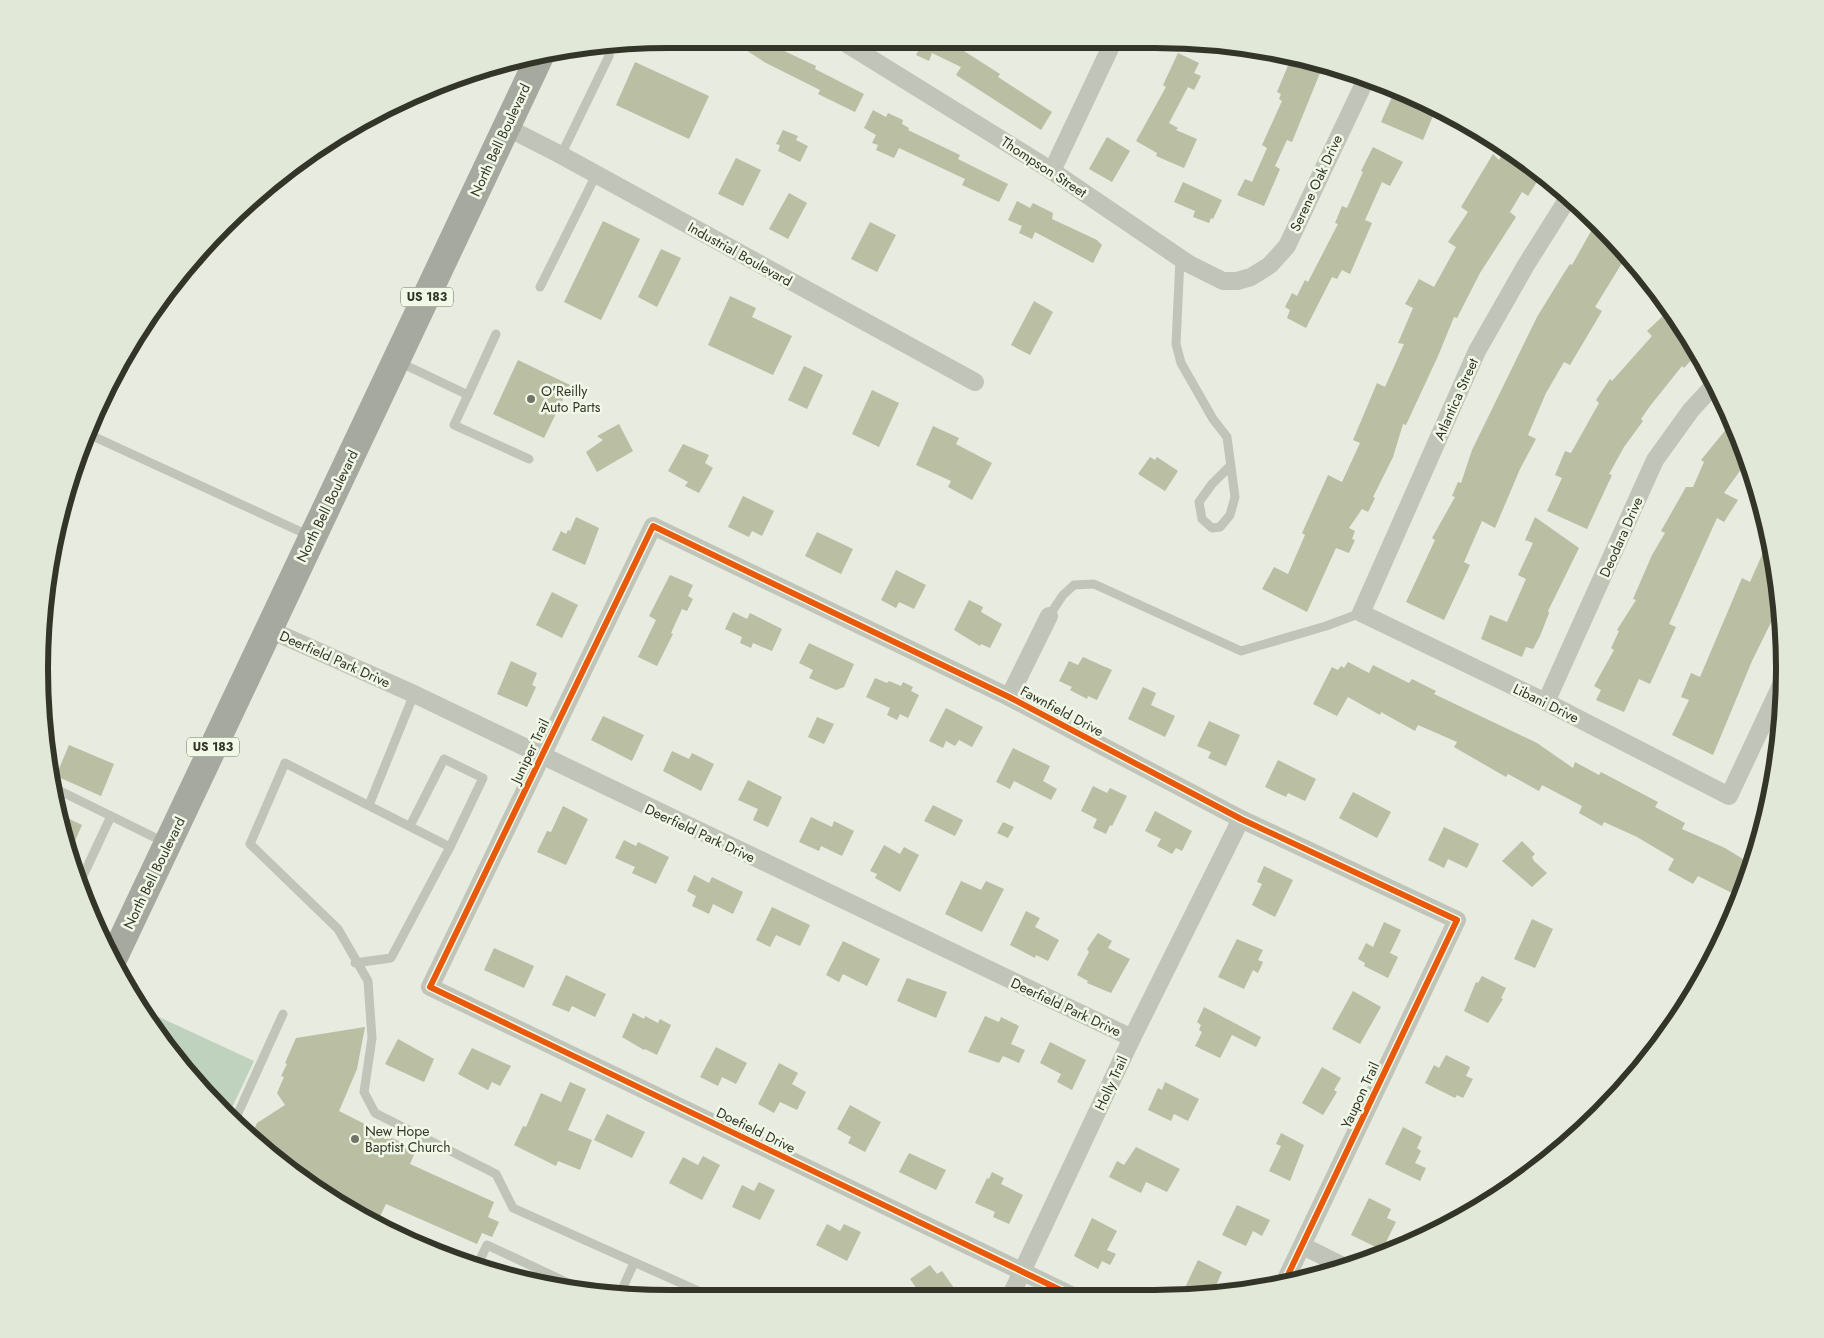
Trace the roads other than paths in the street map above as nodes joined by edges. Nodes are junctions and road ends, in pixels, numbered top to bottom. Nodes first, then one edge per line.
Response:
1 (854, 48) edge
2 (1110, 48) edge
3 (609, 51) edge
4 (537, 62) edge
5 (1363, 83) edge
6 (506, 127) junction
7 (561, 155) junction
8 (1052, 170) junction
9 (596, 175) junction
10 (1565, 202) edge
11 (1180, 258) junction
12 (1251, 277) joint
13 (540, 287) dead end
14 (496, 334) dead end
15 (397, 361) junction
16 (974, 382) dead end
17 (1710, 390) edge
18 (468, 394) junction
19 (93, 436) edge
20 (529, 459) dead end
21 (1231, 465) junction
22 (653, 526) joint
23 (312, 537) junction
24 (1361, 613) junction
25 (1049, 616) joint
26 (268, 629) junction
27 (414, 694) junction
28 (1775, 696) edge
29 (1009, 697) junction
30 (1546, 702) junction
31 (541, 757) junction
32 (59, 791) edge
33 (369, 805) junction
34 (111, 816) junction
35 (1241, 819) junction
36 (410, 826) junction
37 (169, 844) junction
38 (450, 847) junction
39 (83, 876) dead end
40 (1457, 920) joint
41 (116, 952) edge
42 (355, 962) junction
43 (430, 987) joint
44 (282, 1014) dead end
45 (1132, 1038) junction
46 (237, 1115) edge
47 (1303, 1246) junction
48 (479, 1261) edge
49 (634, 1263) junction
50 (1337, 1263) edge
51 (1022, 1272) junction
52 (1288, 1276) edge
53 (565, 1282) edge
54 (622, 1288) edge
55 (696, 1290) edge
56 (1013, 1290) edge
57 (1060, 1290) edge

1 - 8 street, Thompson Street
2 - 8 street
3 - 7 lane
4 - 6 main road, North Bell Boulevard / US 183
5 - 12 street, Serene Oak Drive
6 - 7 street, Industrial Boulevard
6 - 15 main road, North Bell Boulevard / US 183
7 - 9 street, Industrial Boulevard
8 - 11 street, Thompson Street
9 - 13 lane
9 - 16 street, Industrial Boulevard
10 - 24 street, Atlantica Street
11 - 12 street, Thompson Street
11 - 21 lane
14 - 18 lane
15 - 18 lane
15 - 23 main road, North Bell Boulevard / US 183
17 - 30 street, Deodara Drive
18 - 20 lane
19 - 23 lane
21 - 21 lane
22 - 29 street, Fawnfield Drive
22 - 31 street, Juniper Trail
23 - 26 main road, North Bell Boulevard / US 183
24 - 25 lane
24 - 30 street, Libani Drive
25 - 29 street
26 - 27 street, Deerfield Park Drive
26 - 37 main road, North Bell Boulevard / US 183
27 - 31 street, Deerfield Park Drive
27 - 33 lane
28 - 30 street, Libani Drive
29 - 35 street, Fawnfield Drive
31 - 43 street, Juniper Trail
31 - 45 street, Deerfield Park Drive
32 - 34 lane
33 - 36 lane
33 - 42 lane
34 - 37 lane
34 - 39 lane
35 - 40 street, Fawnfield Drive
35 - 45 street, Holly Trail
36 - 38 lane
36 - 38 lane
37 - 41 main road, North Bell Boulevard / US 183
38 - 42 lane
40 - 47 street, Yaupon Trail
42 - 49 lane
43 - 51 street, Doefield Drive
44 - 46 lane
45 - 51 street, Holly Trail
47 - 50 street
47 - 52 street, Yaupon Trail
48 - 53 lane
49 - 54 lane
49 - 55 lane
51 - 56 street, Holly Trail
51 - 57 street, Doefield Drive

